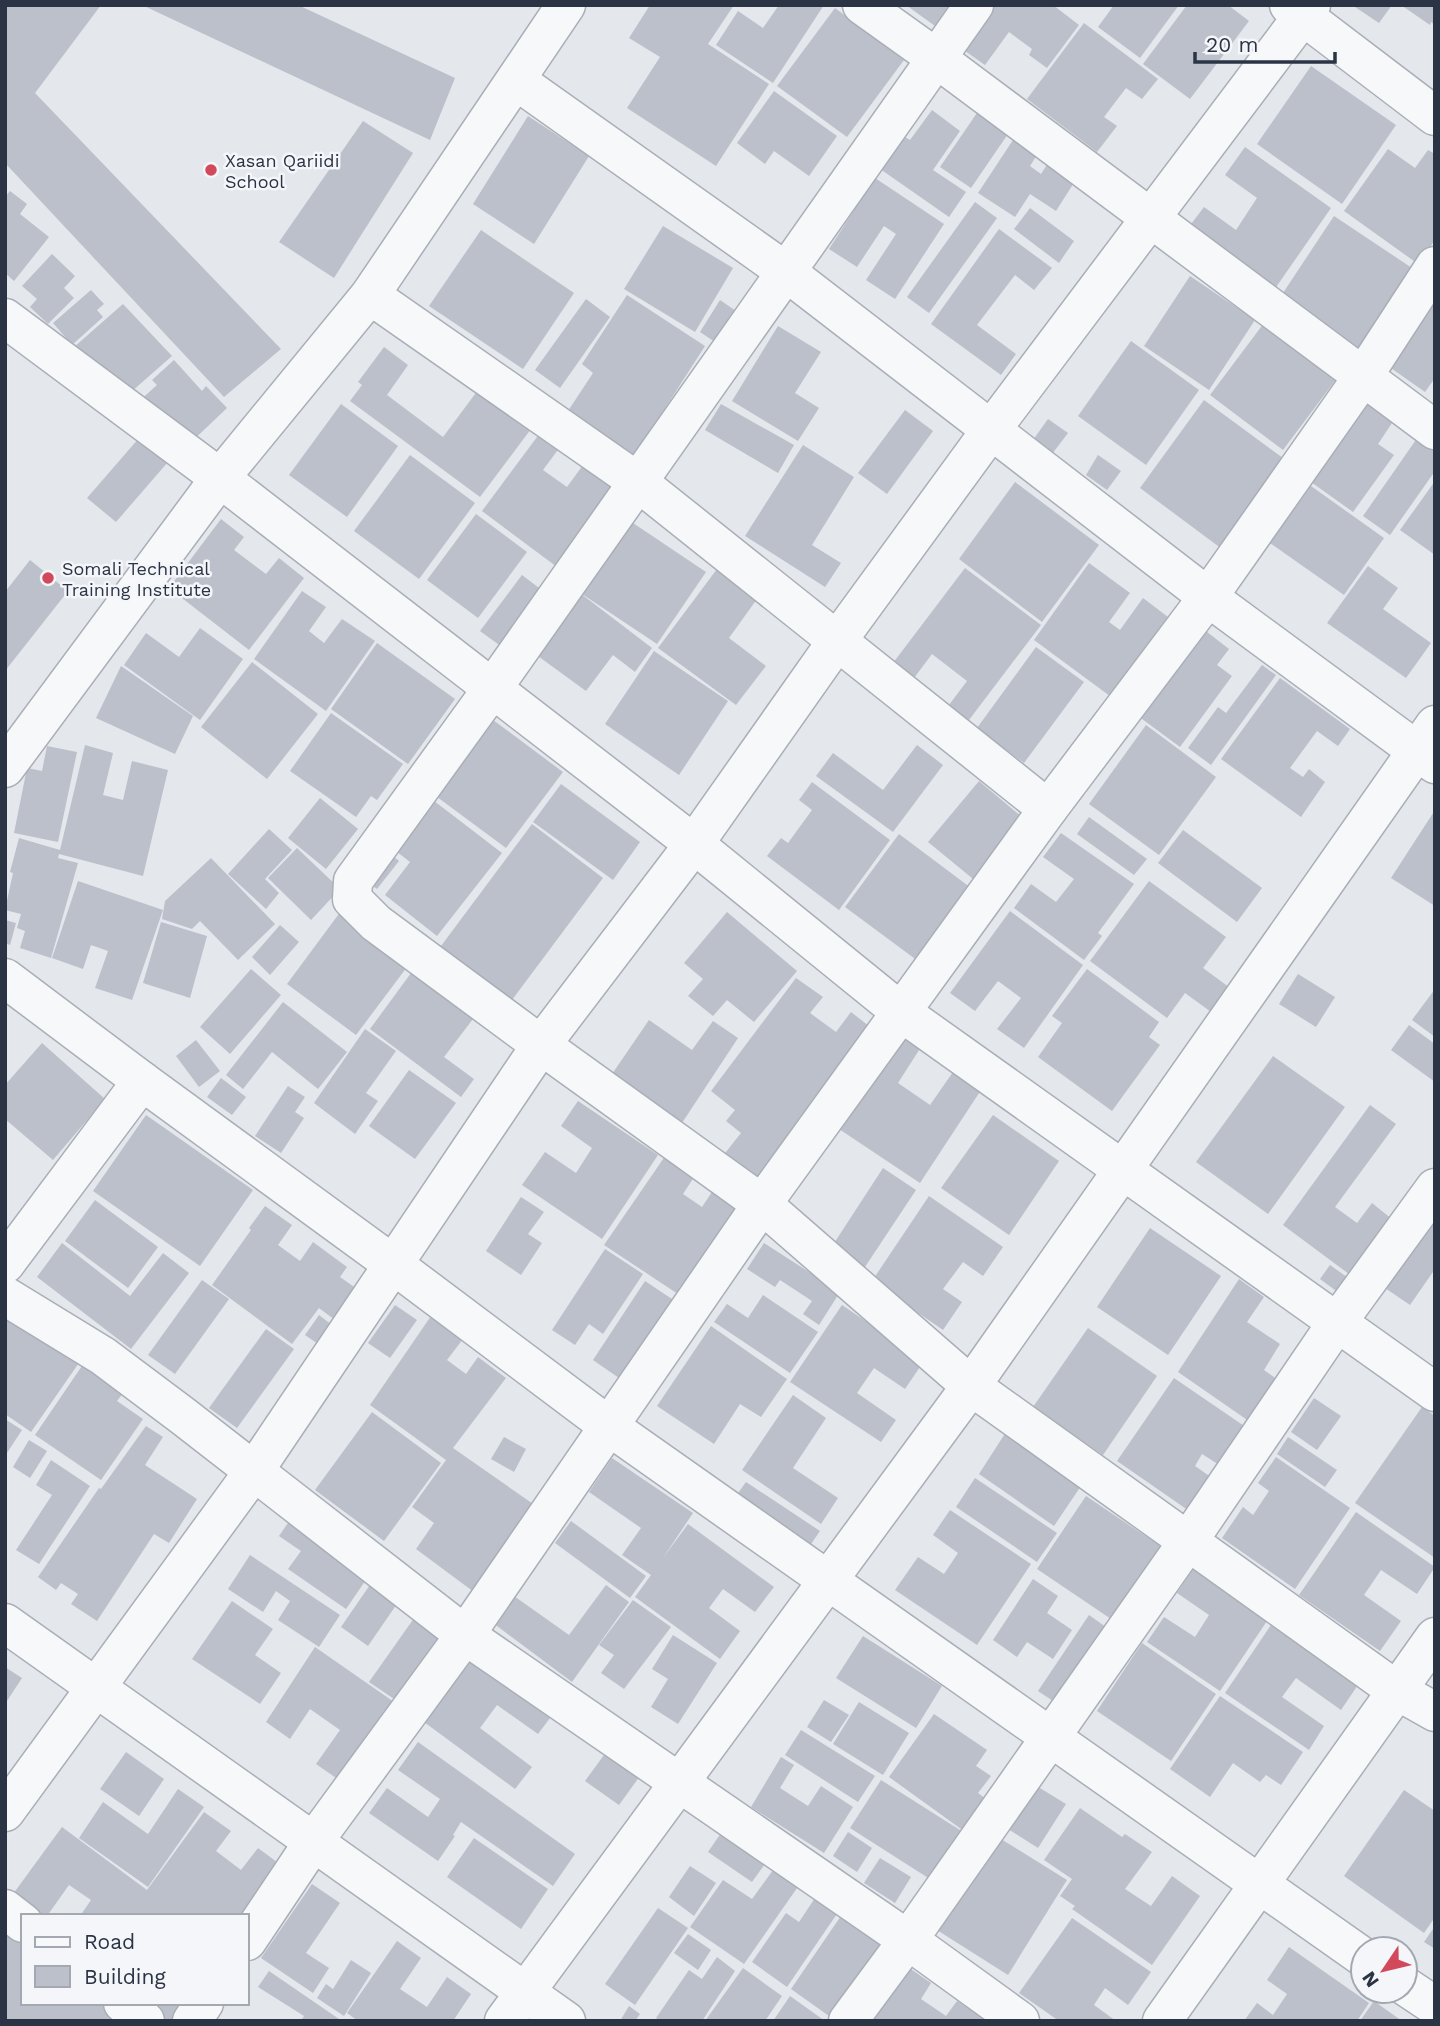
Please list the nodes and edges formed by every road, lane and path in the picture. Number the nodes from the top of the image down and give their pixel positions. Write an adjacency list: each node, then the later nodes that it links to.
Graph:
1 (566, 5): 6 (street)
2 (862, 5): 5 (street)
3 (974, 5): 5 (street)
4 (1301, 9): 7 (street); 8 (street)
5 (936, 58): 8 (street); 10 (street)
6 (517, 80): 10 (street); 11 (street)
7 (1435, 116)
8 (1151, 219): 13 (street); 14 (street)
9 (1435, 266): 13 (street)
10 (785, 271): 14 (street); 17 (street)
11 (370, 295): 16 (street); 17 (street)
12 (5, 318): 16 (street)
13 (1362, 378): 15 (street); 18 (street)
14 (991, 430): 18 (street); 19 (street)
15 (1435, 430)
16 (220, 478): 20 (street); 22 (street)
17 (638, 482): 19 (street); 20 (street)
18 (1208, 597): 21 (street); 23 (street)
19 (836, 641): 23 (street); 24 (street)
20 (492, 690): 24 (street); 27 (street)
21 (1429, 747): 29 (street)
22 (5, 768)
23 (1048, 809): 26 (street)
24 (694, 844): 26 (street); 27 (street)
25 (5, 978): 28 (street)
26 (901, 1012): 29 (street); 31 (street)
27 (541, 1045): 31 (street); 33 (street)
28 (142, 1081): 32 (street); 33 (street)
29 (1122, 1169): 35 (street); 36 (street)
30 (1435, 1188): 35 (street)
31 (762, 1204): 36 (street); 38 (street)
32 (5, 1264)
33 (394, 1265): 38 (street); 39 (street)
34 (5, 1296): 39 (street)
35 (1336, 1324): 37 (street); 40 (street)
36 (971, 1387): 40 (street); 41 (street)
37 (1435, 1392)
38 (610, 1427): 41 (street); 43 (street)
39 (254, 1471): 43 (street); 45 (street)
40 (1189, 1540): 46 (street); 48 (street)
41 (827, 1579): 48 (street); 49 (street)
42 (5, 1623): 45 (street)
43 (465, 1635): 49 (street); 51 (street)
44 (1435, 1637): 46 (street)
45 (97, 1688): 50 (street); 51 (street)
46 (1396, 1690): 47 (street); 52 (street)
47 (1435, 1712)
48 (1048, 1738): 52 (street); 56 (street)
49 (679, 1782): 56 (street); 61 (street)
50 (5, 1812)
51 (314, 1841): 55 (street); 61 (street)
52 (1258, 1885): 57 (street); 68 (street)
53 (5, 1909): 54 (street)
54 (21, 1921)
55 (248, 1940)
56 (908, 1940): 66 (street); 67 (street)
57 (1349, 1947)
58 (1419, 1995): 62 (street)
59 (125, 2005): 63 (street)
60 (203, 2005): 64 (street)
61 (515, 2006): 65 (street)
62 (1435, 2006)
63 (145, 2021)
64 (192, 2021)
65 (566, 2021)
66 (848, 2021)
67 (1020, 2021)
68 (1162, 2021)

